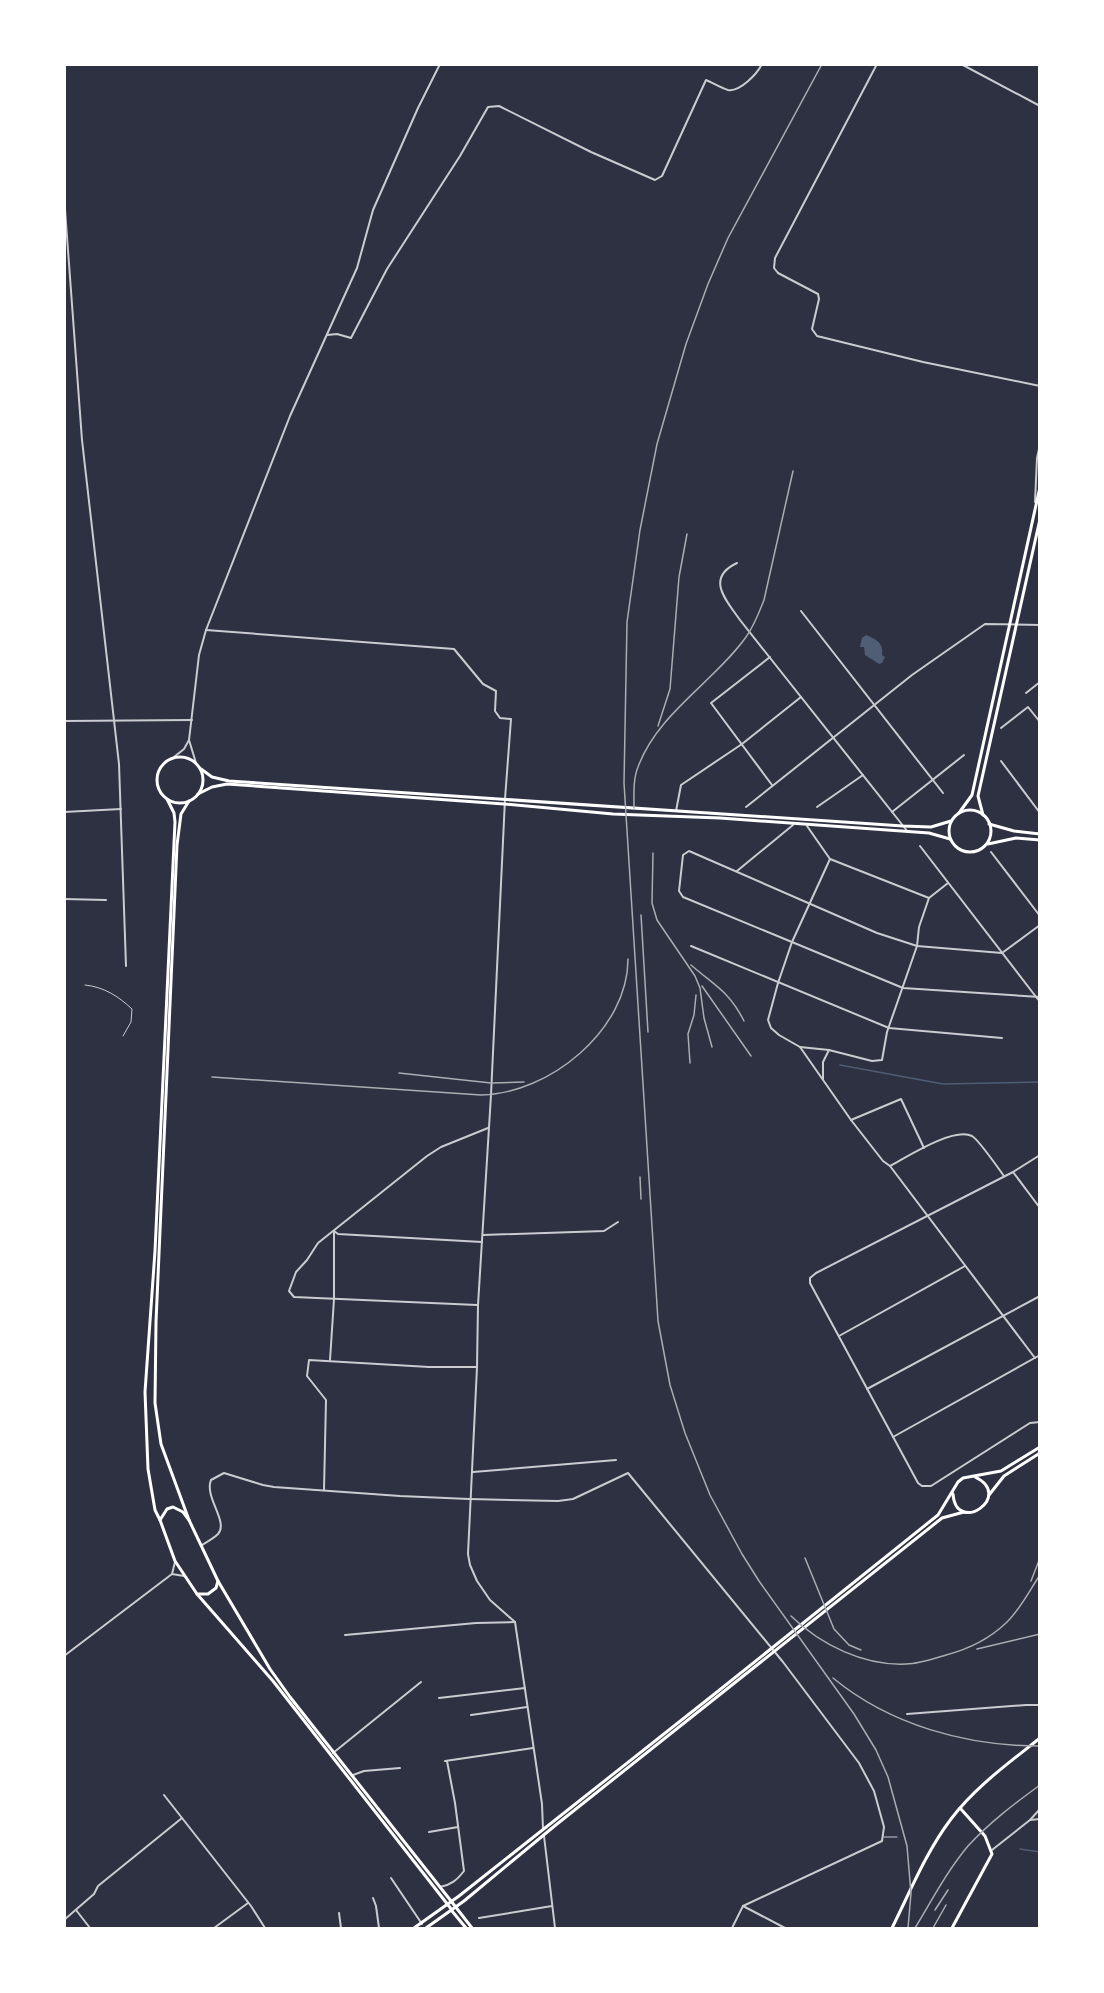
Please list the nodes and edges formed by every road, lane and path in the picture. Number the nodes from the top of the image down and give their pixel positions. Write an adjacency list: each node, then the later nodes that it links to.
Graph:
1 (440, 64): 7 (street)
2 (762, 64): 7 (street)
3 (876, 64): 8 (street)
4 (961, 64): 5 (street)
5 (1040, 106)
6 (64, 196): 24 (street)
7 (327, 336): 18 (street)
8 (1040, 386)
9 (1040, 445): 11 (street)
10 (1040, 487): 11 (main road)
11 (1035, 505): 15 (main road)
12 (1040, 519): 16 (main road)
13 (737, 563): 19 (street)
14 (801, 611): 23 (street)
15 (1009, 624): 16 (street); 23 (street); 51 (main road)
16 (1016, 624): 17 (street); 53 (main road)
17 (1040, 625)
18 (206, 630): 25 (street); 44 (street)
19 (770, 657): 22 (street); 31 (street)
20 (1040, 682): 21 (street)
21 (1026, 693)
22 (801, 697): 29 (street); 31 (street)
23 (875, 705): 29 (street); 38 (street)
24 (114, 720): 25 (street); 26 (street); 47 (street)
25 (192, 720): 30 (street)
26 (64, 722)
27 (1040, 722): 28 (street)
28 (1001, 728)
29 (833, 738): 37 (street); 39 (street)
30 (189, 740): 33 (street); 35 (street)
31 (742, 744): 39 (street); 48 (street)
32 (964, 755): 38 (street)
33 (174, 757): 35 (main road); 42 (main road)
34 (1001, 760): 52 (street)
35 (196, 763): 36 (main road)
36 (201, 769): 41 (main road); 44 (main road)
37 (863, 775): 46 (street); 49 (street)
38 (932, 780): 40 (street); 49 (street)
39 (773, 786): 45 (street)
40 (943, 793)
41 (198, 794): 43 (main road); 44 (main road)
42 (167, 799): 43 (main road); 128 (main road)
43 (189, 801): 129 (main road)
44 (504, 801): 48 (main road); 56 (main road); 93 (street)
45 (746, 807)
46 (817, 807)
47 (121, 809): 50 (street); 79 (street)
48 (676, 811): 58 (main road)
49 (892, 812): 58 (street)
50 (64, 813)
51 (958, 813): 53 (main road); 54 (main road)
52 (1040, 813)
53 (983, 815): 55 (main road)
54 (951, 821): 58 (main road); 61 (main road)
55 (989, 824): 60 (main road); 63 (main road)
56 (793, 825): 57 (main road); 67 (street)
57 (807, 826): 59 (main road); 66 (street)
58 (903, 826): 59 (street)
59 (908, 832): 61 (main road)
60 (1040, 834)
61 (950, 839): 63 (main road)
62 (1040, 840): 63 (main road)
63 (986, 844)
64 (920, 846): 68 (street)
65 (991, 852): 73 (street)
66 (830, 859): 69 (street); 72 (street)
67 (737, 871): 72 (street); 75 (street)
68 (948, 883): 69 (street); 78 (street)
69 (929, 898): 77 (street)
70 (64, 899): 71 (street)
71 (106, 900)
72 (809, 902): 75 (street); 77 (street)
73 (1040, 916)
74 (1040, 925): 78 (street)
75 (792, 942): 80 (street); 82 (street)
76 (691, 946): 80 (street)
77 (917, 946): 78 (street); 82 (street)
78 (1002, 953): 83 (street)
79 (126, 966)
80 (778, 983): 86 (street); 89 (street)
81 (85, 985): 87 (lane)
82 (903, 988): 83 (street); 86 (street)
83 (1035, 997): 84 (street); 85 (street)
84 (1040, 997)
85 (1040, 1002)
86 (889, 1028): 88 (street); 90 (street)
87 (123, 1036)
88 (1002, 1038)
89 (800, 1047): 90 (street); 91 (street)
90 (829, 1050): 91 (street)
91 (823, 1079): 92 (street)
92 (851, 1120): 94 (street); 96 (street)
93 (488, 1128): 102 (street); 103 (street)
94 (924, 1148): 96 (street); 98 (street)
95 (1040, 1155): 97 (street)
96 (890, 1166): 100 (street)
97 (1013, 1172): 98 (street); 99 (street)
98 (1004, 1176): 100 (street)
99 (1040, 1208)
100 (927, 1216): 105 (street); 110 (street)
101 (618, 1222): 103 (street)
102 (334, 1232): 104 (street); 107 (street); 107 (street)
103 (483, 1234): 104 (street)
104 (482, 1242): 108 (street)
105 (965, 1266): 109 (street); 110 (street)
106 (1040, 1296): 109 (street)
107 (334, 1299): 108 (street); 113 (street)
108 (478, 1305): 114 (street)
109 (1004, 1316): 112 (street); 115 (street)
110 (838, 1336): 115 (street)
111 (1040, 1355): 112 (street)
112 (1035, 1358): 117 (street)
113 (330, 1360): 114 (street); 123 (street)
114 (477, 1367): 121 (street)
115 (867, 1389): 117 (street)
116 (1040, 1422): 117 (street)
117 (893, 1437)
118 (1040, 1447): 122 (main road)
119 (1040, 1453): 125 (main road)
120 (616, 1460): 121 (street)
121 (471, 1472): 126 (street)
122 (975, 1478): 124 (main road); 125 (main road)
123 (324, 1491): 126 (street); 130 (street)
124 (953, 1492): 127 (main road); 135 (main road)
125 (989, 1495): 127 (main road)
126 (469, 1499): 137 (street); 163 (street)
127 (964, 1512): 135 (main road)
128 (160, 1520): 129 (main road); 131 (main road)
129 (189, 1520): 130 (main road)
130 (201, 1546): 134 (main road)
131 (175, 1561): 132 (street); 133 (main road)
132 (172, 1574): 133 (street); 139 (street)
133 (184, 1576): 136 (main road)
134 (218, 1581): 136 (main road); 150 (main road)
135 (846, 1591): 142 (main road)
136 (197, 1594): 150 (main road)
137 (515, 1622): 138 (street); 141 (street)
138 (345, 1635)
139 (64, 1656)
140 (421, 1682): 150 (street)
141 (525, 1688): 143 (street); 145 (street)
142 (718, 1693): 160 (main road); 162 (main road)
143 (439, 1698)
144 (1040, 1706): 146 (street)
145 (527, 1707): 147 (street); 149 (street)
146 (907, 1714)
147 (471, 1715)
148 (1040, 1738): 154 (main road)
149 (533, 1748): 159 (street); 160 (street)
150 (333, 1753): 152 (main road); 170 (main road)
151 (400, 1768): 152 (street)
152 (353, 1775): 167 (main road)
153 (164, 1794): 156 (street)
154 (960, 1808): 165 (main road); 191 (main road)
155 (1040, 1809): 158 (street)
156 (182, 1818): 169 (street); 174 (street)
157 (1040, 1819): 158 (street)
158 (1030, 1820): 165 (street)
159 (458, 1827): 161 (street); 167 (street)
160 (543, 1829): 162 (street); 170 (main road)
161 (429, 1832)
162 (544, 1835): 171 (street); 173 (main road)
163 (884, 1837): 164 (lane); 172 (street)
164 (897, 1837)
165 (992, 1850): 192 (main road)
166 (391, 1878): 178 (street)
167 (440, 1887): 170 (main road)
168 (373, 1898): 183 (street)
169 (248, 1902): 180 (street); 181 (street)
170 (449, 1903): 173 (main road); 178 (main road)
171 (552, 1906): 176 (street); 188 (street)
172 (743, 1906): 189 (street); 190 (street)
173 (454, 1909): 185 (main road); 186 (main road); 187 (main road)
174 (76, 1910): 177 (street); 179 (street)
175 (339, 1913): 182 (street)
176 (479, 1918)
177 (64, 1920)
178 (422, 1924): 184 (main road)
179 (90, 1929)
180 (214, 1929)
181 (265, 1929)
182 (341, 1929)
183 (379, 1929)
184 (414, 1929)
185 (426, 1929)
186 (466, 1929)
187 (472, 1929)
188 (555, 1929)
189 (732, 1929)
190 (785, 1929)
191 (892, 1929)
192 (952, 1929)

